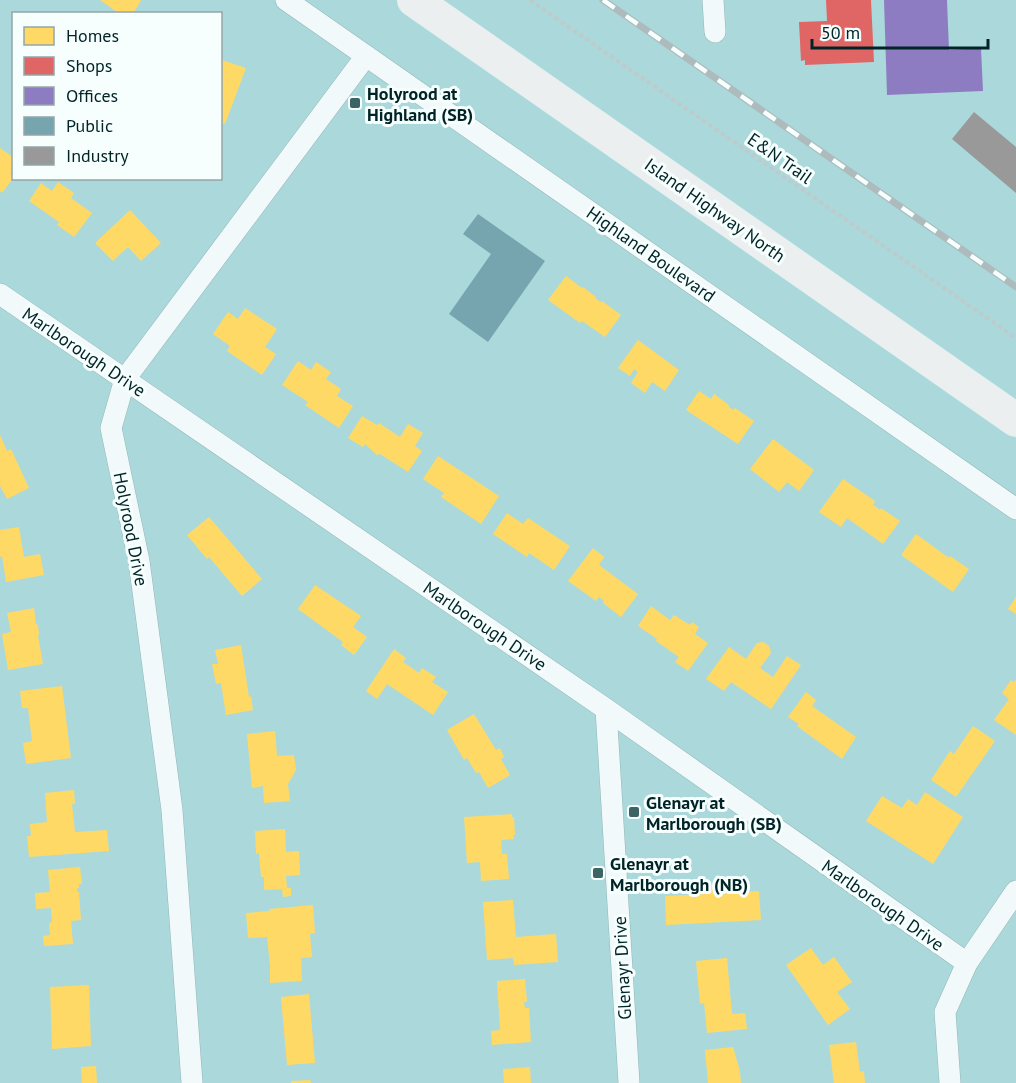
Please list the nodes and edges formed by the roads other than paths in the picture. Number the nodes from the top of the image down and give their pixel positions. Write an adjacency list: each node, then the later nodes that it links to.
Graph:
1 (286, 0): 5 (street, Highland Boulevard)
2 (414, 0): 8 (main road, Island Highway North)
3 (713, 0): 4 (street)
4 (715, 32)
5 (366, 56): 7 (street, Holyrood Drive); 9 (street, Highland Boulevard)
6 (0, 294): 7 (street, Marlborough Drive)
7 (125, 380): 10 (street, Marlborough Drive); 13 (street, Holyrood Drive)
8 (1016, 420)
9 (1016, 509)
10 (606, 709): 12 (street, Marlborough Drive); 14 (street, Glenayr Drive)
11 (1016, 891): 12 (street)
12 (967, 963): 15 (street)
13 (192, 1083)
14 (629, 1083)
15 (950, 1083)

